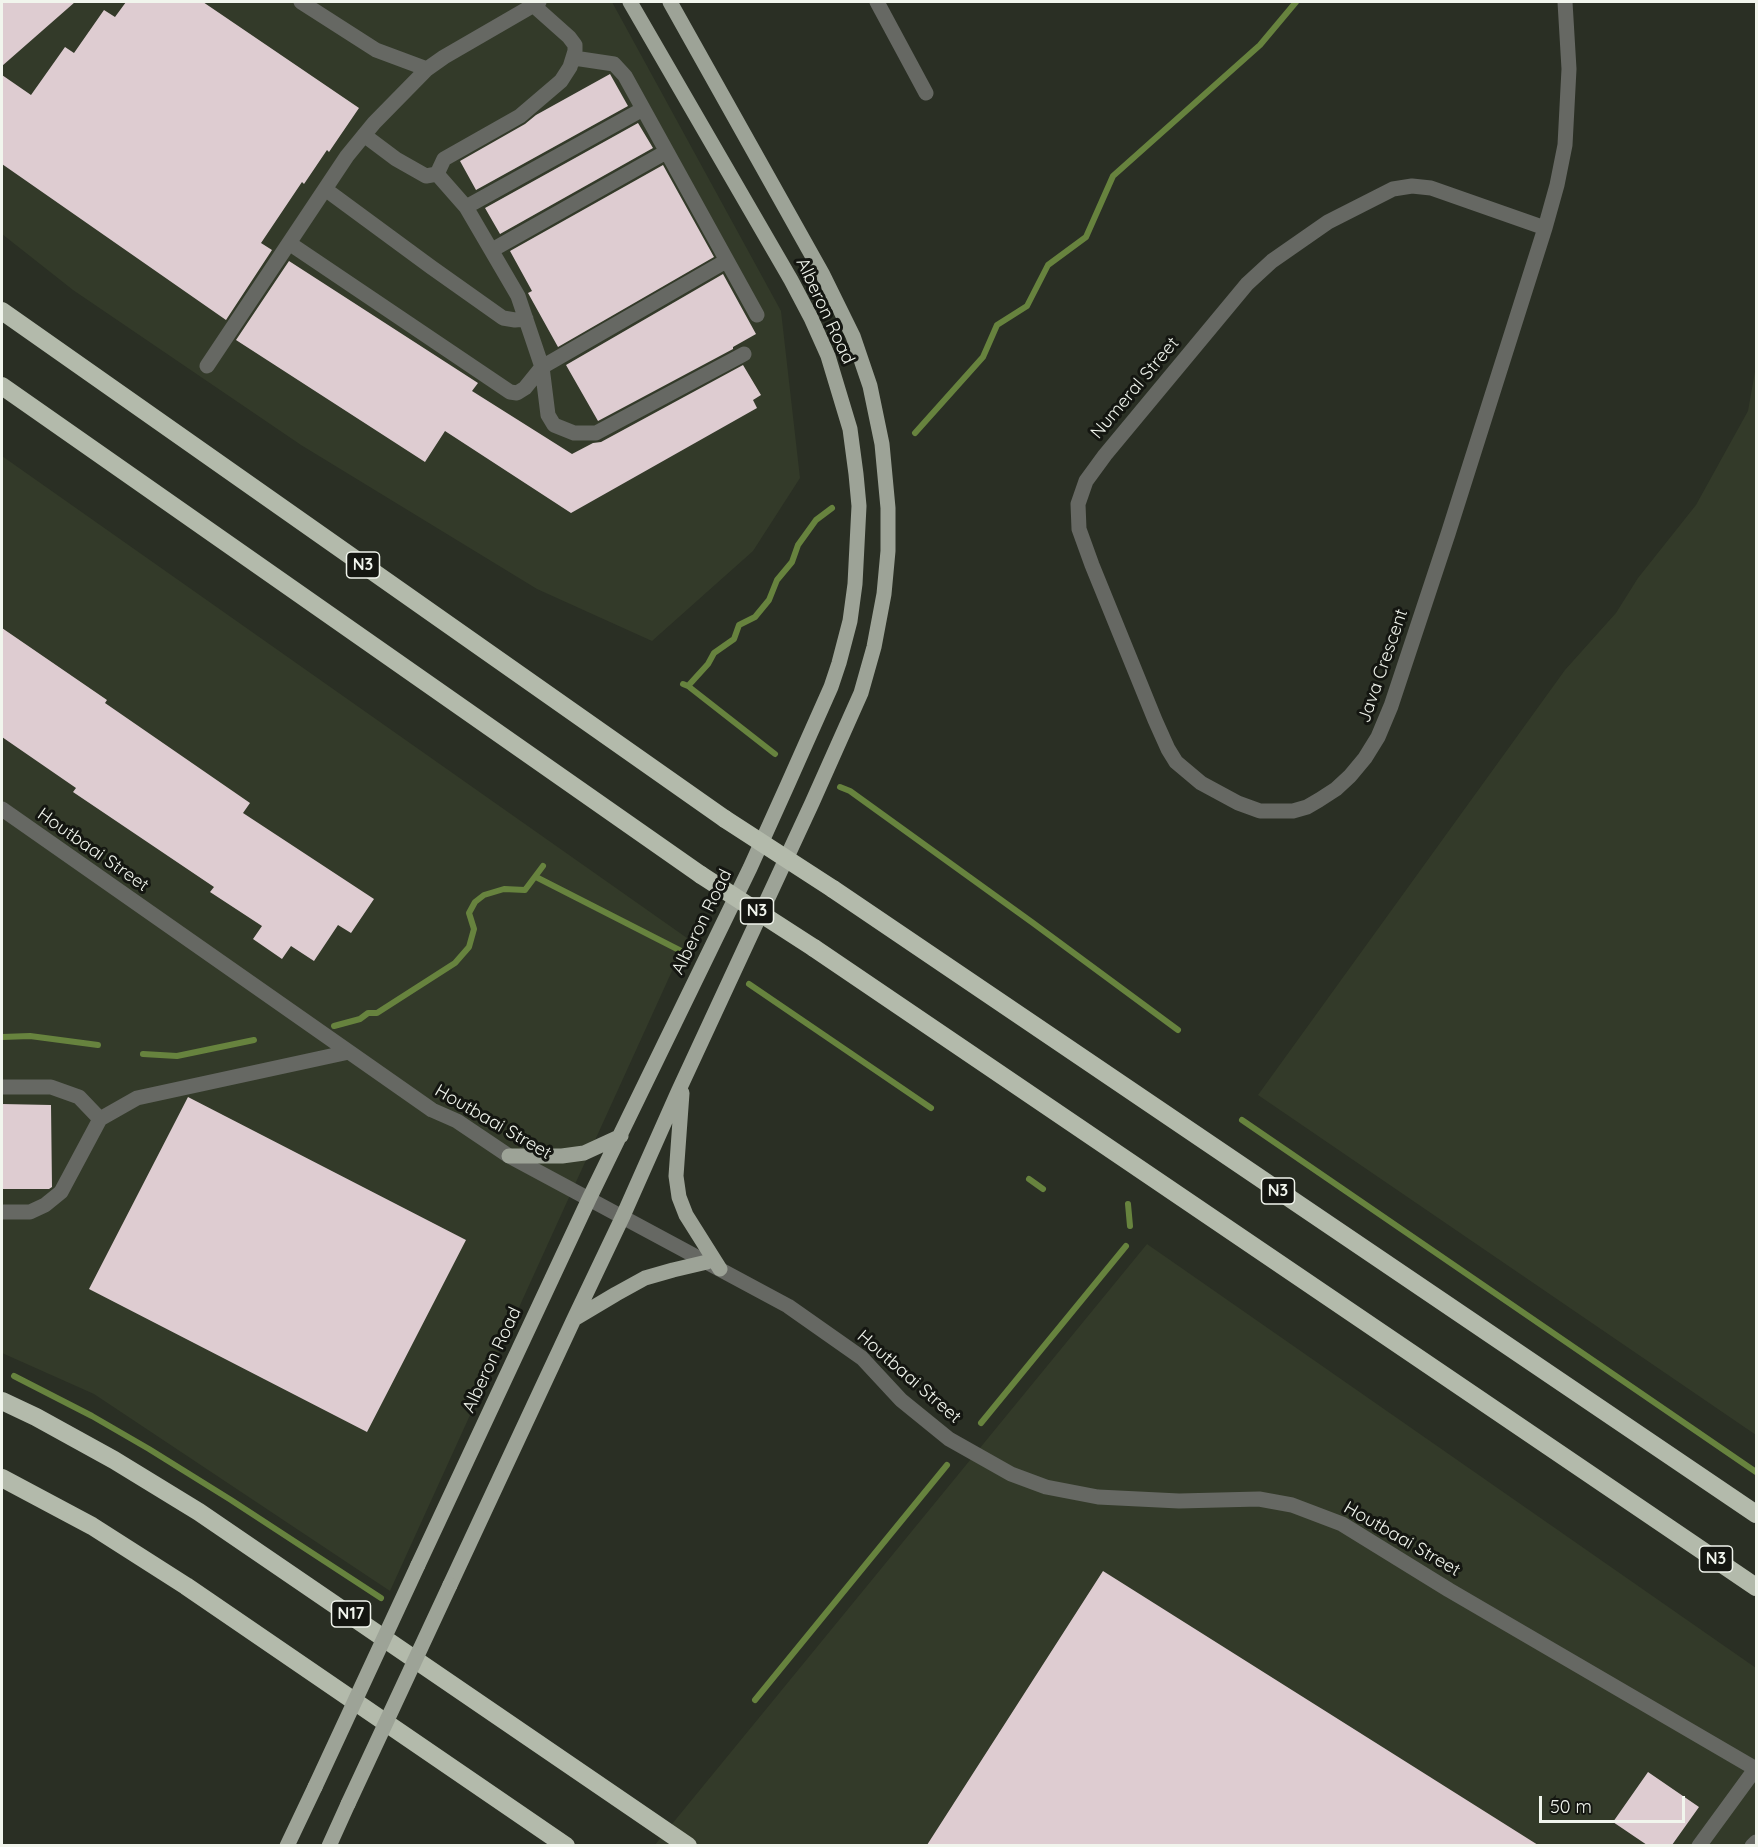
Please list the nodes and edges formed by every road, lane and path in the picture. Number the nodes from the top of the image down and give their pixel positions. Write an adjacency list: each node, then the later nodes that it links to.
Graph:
1 (301, 2): 8 (street)
2 (630, 2): 33 (main road, Alberon Road)
3 (670, 2): 30 (main road, Alberon Road)
4 (877, 2): 9 (street)
5 (1565, 2): 16 (street, Java Crescent)
6 (536, 3): 7 (street); 8 (street)
7 (574, 58): 10 (street); 13 (street)
8 (427, 69): 11 (street)
9 (926, 93)
10 (643, 109): 12 (street); 15 (street)
11 (364, 135): 13 (street); 14 (street)
12 (666, 152): 18 (street); 19 (street)
13 (437, 174): 15 (street)
14 (325, 189): 17 (street); 22 (street)
15 (466, 207): 18 (street)
16 (1545, 228): 27 (street, Numeral Street); 27 (street, Java Crescent)
17 (289, 243): 24 (street); 25 (street)
18 (492, 250): 22 (street)
19 (726, 261): 21 (street); 25 (street)
20 (2, 311): 42 (highway, N3, bridge)
21 (757, 315)
22 (526, 319): 25 (street)
23 (744, 354): 25 (street)
24 (207, 366)
25 (542, 368)
26 (2, 387): 43 (highway, N3, bridge)
27 (1116, 623)
28 (2, 809): 29 (street, Houtbaai Street)
29 (349, 1052): 32 (street); 34 (street, Houtbaai Street)
30 (683, 1082): 37 (main road, Alberon Road); 38 (main road)
31 (2, 1087): 32 (street)
32 (100, 1119): 36 (street)
33 (621, 1136): 34 (main road); 35 (main road, Alberon Road)
34 (509, 1156): 35 (street, Houtbaai Street)
35 (590, 1199): 37 (street, Houtbaai Street); 46 (main road, Alberon Road, bridge)
36 (2, 1212)
37 (623, 1216): 38 (street, Houtbaai Street); 39 (main road, Alberon Road)
38 (714, 1265): 39 (main road); 44 (street, Houtbaai Street)
39 (574, 1319): 47 (main road, Alberon Road, bridge)
40 (2, 1401): 49 (highway, N17)
41 (2, 1478): 48 (highway)
42 (1756, 1513)
43 (1756, 1587)
44 (1756, 1769): 50 (street)
45 (1756, 1842): 51 (street)
46 (287, 1845)
47 (328, 1845)
48 (567, 1845)
49 (688, 1845)
50 (1699, 1845)
51 (1752, 1845)

